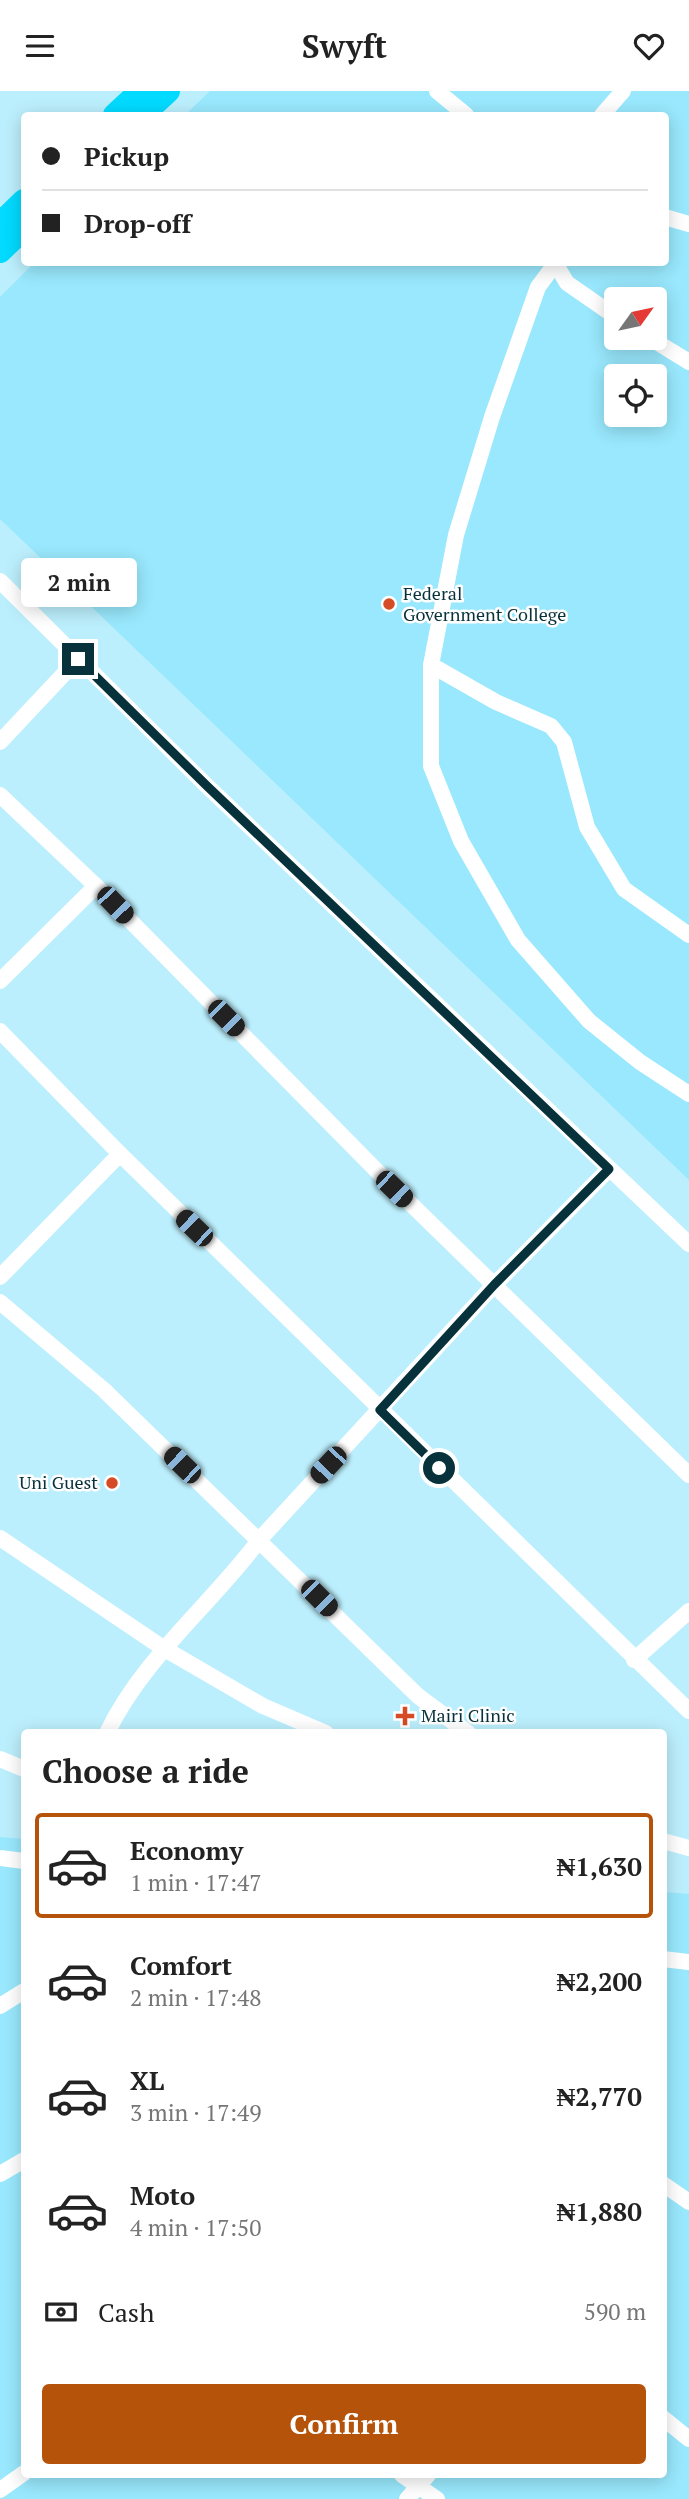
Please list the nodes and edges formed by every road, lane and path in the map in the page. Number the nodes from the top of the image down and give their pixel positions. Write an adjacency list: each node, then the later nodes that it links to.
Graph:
1 (141, 91): 5 (highway)
2 (168, 91): 6 (highway)
3 (437, 91): 7 (street)
4 (622, 91): 8 (street)
5 (118, 112)
6 (145, 112)
7 (462, 112)
8 (604, 112)
9 (21, 204): 11 (highway)
10 (669, 217): 12 (street)
11 (0, 224)
12 (689, 224)
13 (21, 232): 14 (highway)
14 (0, 251)
15 (553, 266): 22 (street)
16 (557, 266): 17 (street)
17 (604, 309)
18 (667, 348): 19 (street)
19 (689, 362)
20 (0, 581): 21 (street)
21 (78, 659): 23 (street); 31 (street)
22 (431, 665): 26 (street); 29 (street)
23 (0, 742)
24 (0, 795): 25 (street)
25 (96, 886): 27 (street); 34 (street)
26 (689, 935)
27 (0, 981)
28 (0, 1031): 30 (street)
29 (689, 1094)
30 (120, 1154): 33 (street); 36 (street)
31 (609, 1169): 32 (street); 34 (street)
32 (689, 1244)
33 (0, 1277)
34 (494, 1285): 36 (street); 37 (street)
35 (0, 1303): 39 (street)
36 (380, 1410): 39 (street); 42 (street)
37 (689, 1475)
38 (0, 1538): 41 (street)
39 (260, 1539): 41 (street); 46 (street)
40 (689, 1611): 42 (street)
41 (163, 1649): 44 (street); 45 (street)
42 (634, 1660): 43 (street)
43 (689, 1711)
44 (110, 1729)
45 (317, 1729)
46 (463, 1729)
47 (0, 1759): 48 (street)
48 (21, 1768)
49 (667, 1842): 50 (street)
50 (689, 1848)
51 (0, 1858): 52 (street)
52 (21, 1861)
53 (667, 1959): 54 (street)
54 (689, 1962)
55 (21, 1993): 56 (street)
56 (0, 2005)
57 (21, 2162): 58 (street)
58 (0, 2174)
59 (667, 2187): 60 (street)
60 (689, 2202)
61 (667, 2421): 62 (street)
62 (689, 2439)
63 (21, 2475): 65 (street)
64 (424, 2480): 66 (street); 67 (street)
65 (0, 2490)
66 (407, 2499)
67 (437, 2499)

